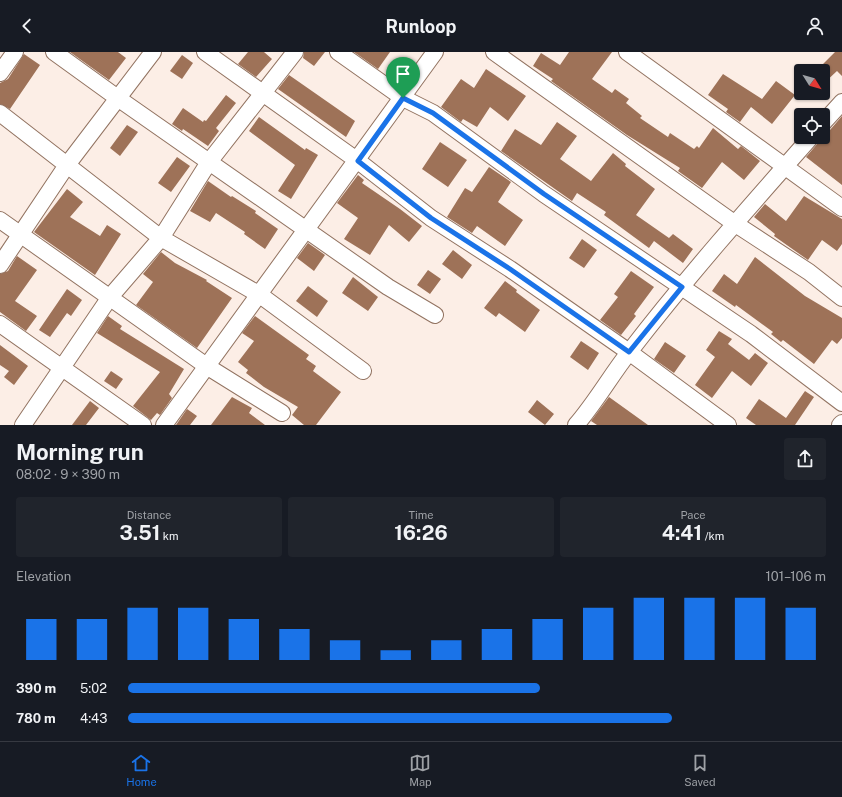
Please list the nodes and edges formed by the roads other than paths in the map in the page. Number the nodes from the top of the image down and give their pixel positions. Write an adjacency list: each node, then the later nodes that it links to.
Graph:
1 (14, 52): 10 (street)
2 (54, 52): 13 (street)
3 (153, 52): 13 (street)
4 (205, 52): 11 (street)
5 (295, 52): 11 (street)
6 (338, 52): 12 (street)
7 (435, 52): 12 (street)
8 (494, 52): 24 (street)
9 (627, 52): 21 (street)
10 (0, 73)
11 (265, 93): 18 (street); 19 (street)
12 (403, 98): 18 (street); 29 (street)
13 (119, 99): 19 (street); 20 (street)
14 (842, 102): 16 (street)
15 (0, 113): 20 (street)
16 (830, 115)
17 (805, 144): 21 (street)
18 (358, 161): 25 (street); 35 (street)
19 (209, 162): 25 (street); 27 (street)
20 (67, 165): 26 (street); 27 (street)
21 (784, 167): 22 (street); 24 (street)
22 (842, 208)
23 (0, 220): 26 (street)
24 (734, 222): 29 (street); 32 (street)
25 (307, 230): 30 (street); 33 (street)
26 (20, 236): 28 (street); 31 (street)
27 (161, 238): 30 (street); 31 (street)
28 (0, 265)
29 (682, 287): 35 (street); 39 (street)
30 (260, 295): 36 (street); 38 (street)
31 (110, 297): 36 (street); 37 (street)
32 (842, 298)
33 (435, 315)
34 (0, 324): 37 (street)
35 (629, 352): 42 (street); 46 (street)
36 (208, 366): 40 (street); 45 (street)
37 (62, 368): 43 (street); 44 (street)
38 (363, 371)
39 (842, 403)
40 (282, 413)
41 (842, 423): 47 (street)
42 (578, 424)
43 (23, 425)
44 (143, 425)
45 (164, 425)
46 (728, 425)
47 (840, 425)

